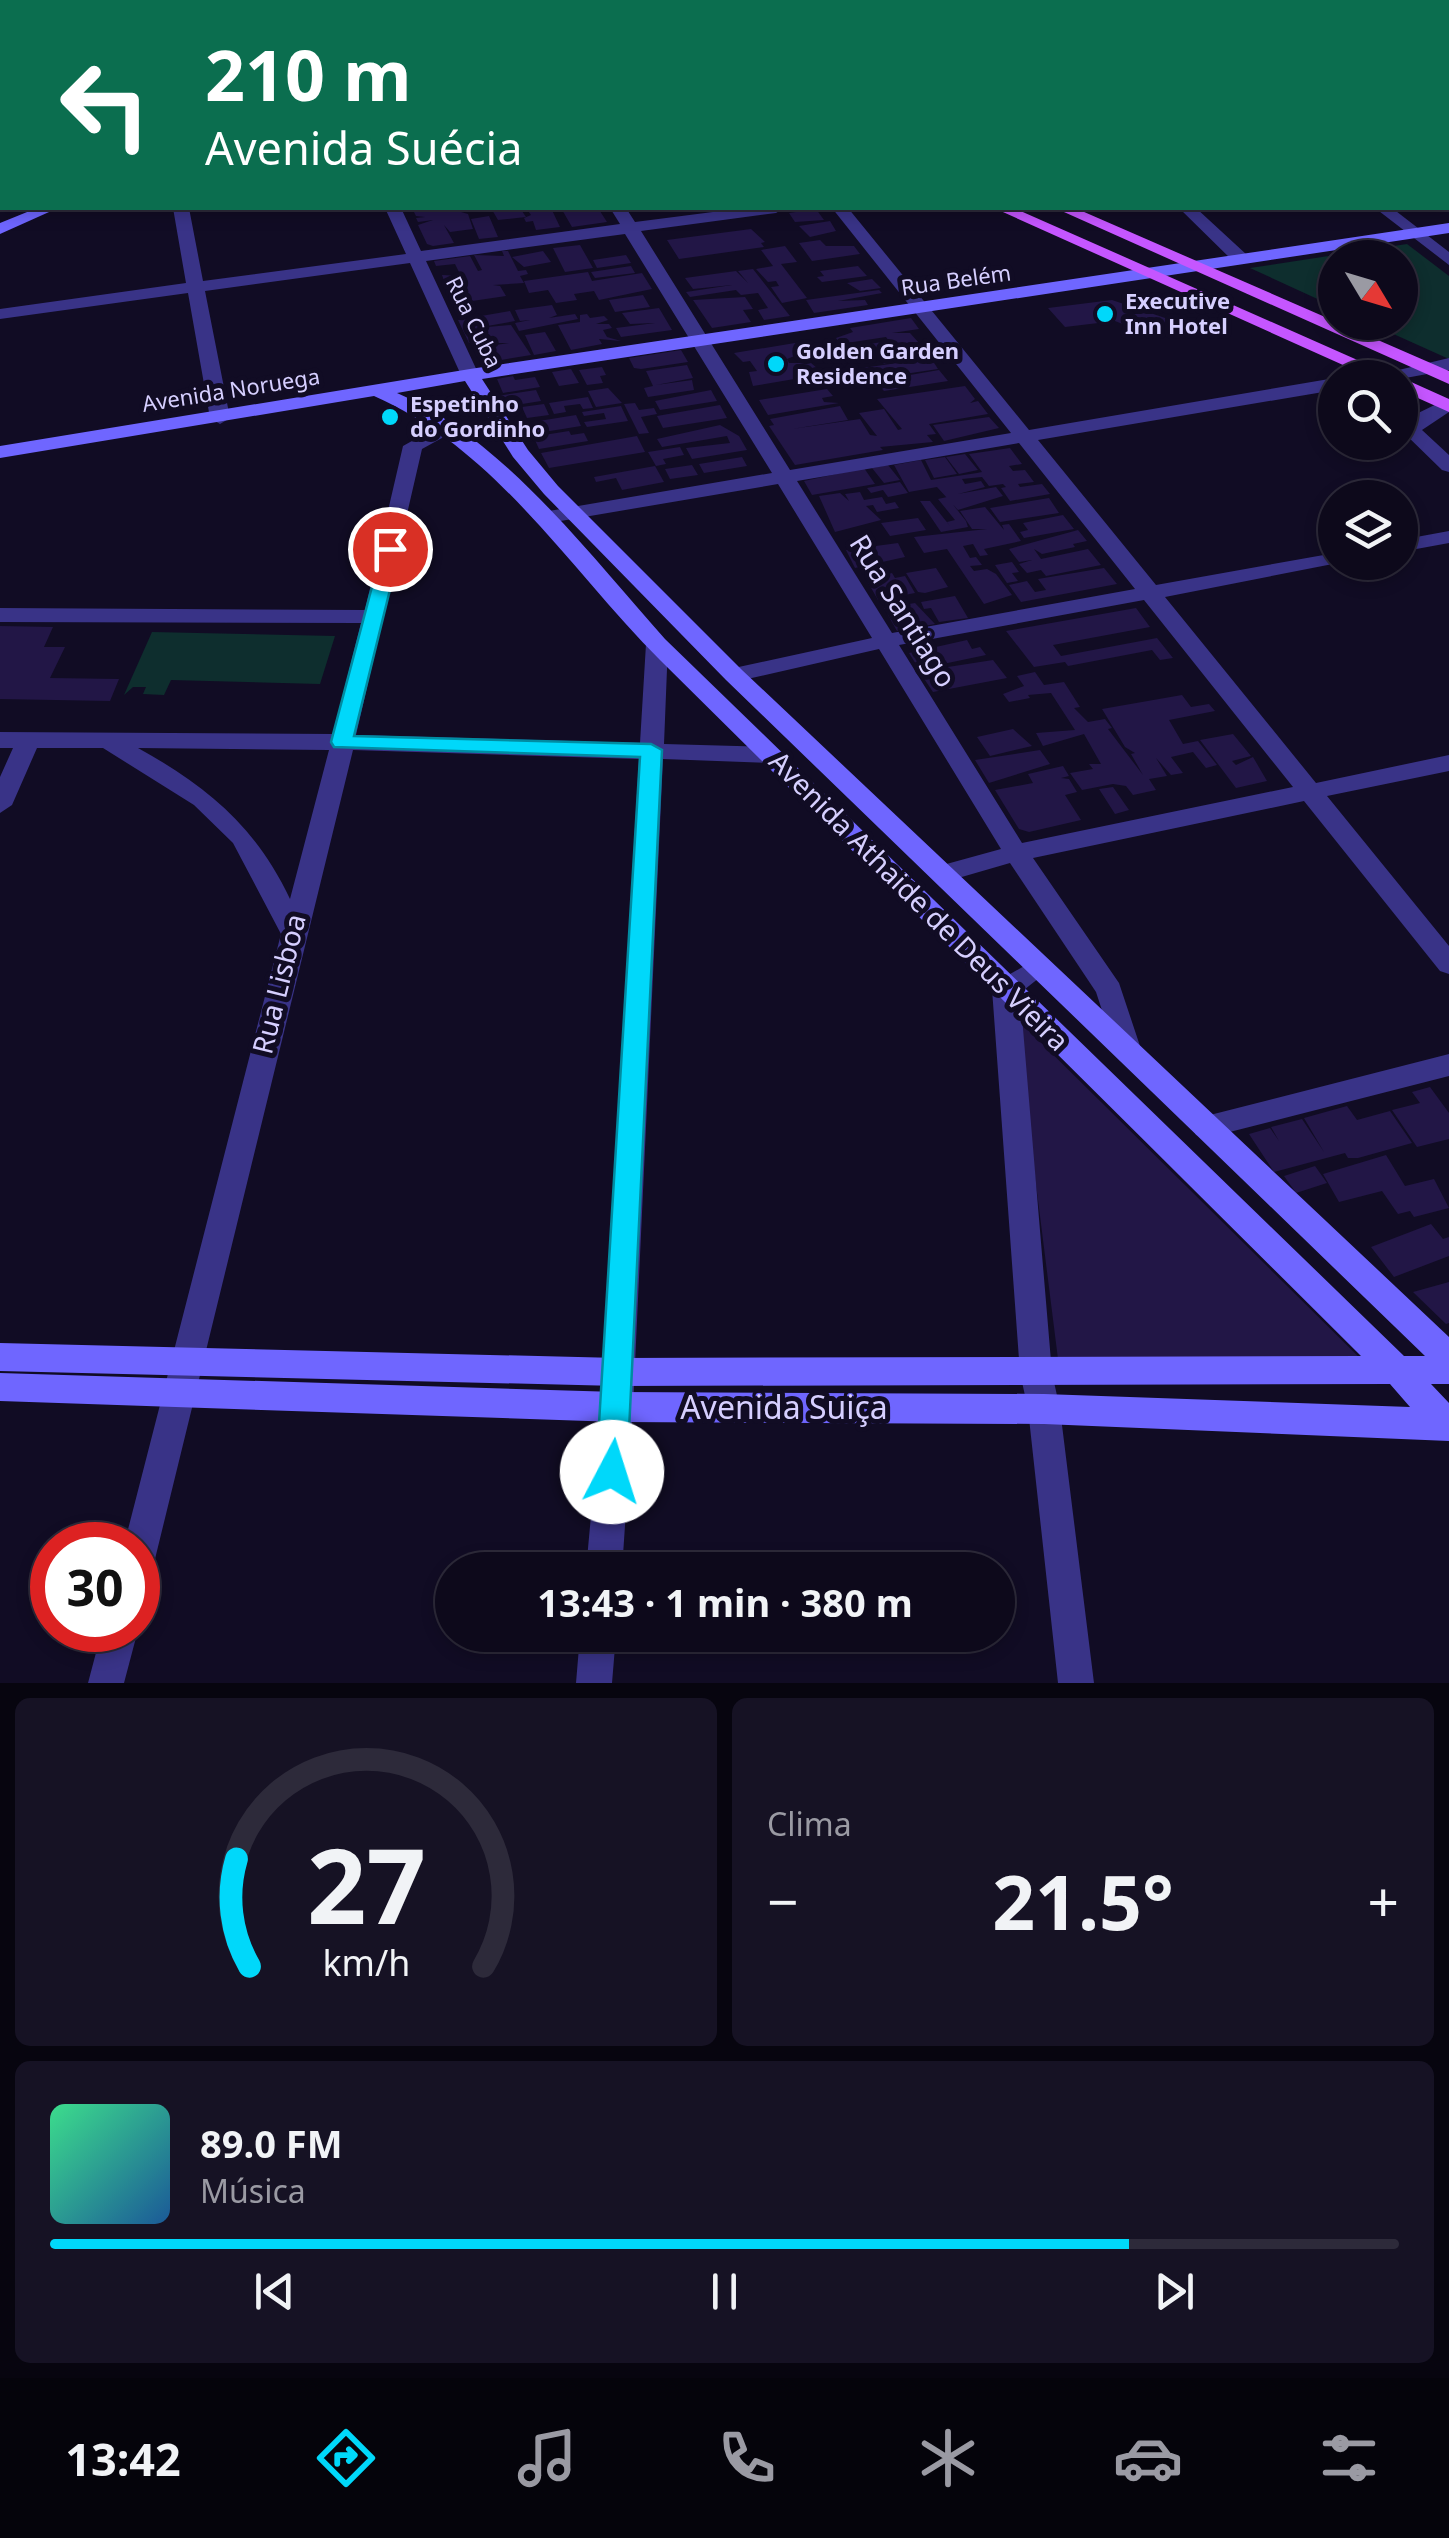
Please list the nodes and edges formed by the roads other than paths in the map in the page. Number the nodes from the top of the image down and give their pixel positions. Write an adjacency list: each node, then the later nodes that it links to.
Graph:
1 (45, 210): 13 (street)
2 (180, 210): 20 (street)
3 (393, 210): 15 (street, Rua Cuba)
4 (619, 210): 11 (street, Rua Santiago)
5 (761, 210): 11 (street)
6 (842, 210): 21 (street)
7 (1006, 210): 19 (main road)
8 (1068, 210): 18 (main road)
9 (1189, 210): 16 (street)
10 (1386, 210): 14 (street)
11 (630, 228): 15 (street); 23 (street, Rua Santiago)
12 (1449, 228): 14 (street, Rua Belém)
13 (0, 229)
14 (1415, 233): 16 (street, Rua Belém); 17 (street)
15 (414, 256): 20 (street); 28 (street, Rua Cuba)
16 (1241, 259): 18 (street, Rua Belém)
17 (1449, 260)
18 (1194, 266): 19 (street, Rua Belém); 26 (main road)
19 (1148, 273): 21 (street, Rua Belém); 24 (main road)
20 (194, 288): 22 (street); 35 (street)
21 (917, 308): 23 (street, Rua Belém); 37 (street)
22 (0, 314)
23 (699, 341): 28 (street, Rua Belém); 41 (street, Rua Santiago)
24 (1346, 360)
25 (1449, 364): 26 (street)
26 (1426, 367): 27 (street); 29 (main road)
27 (1418, 369)
28 (470, 376): 30 (street, Avenida Noruega); 39 (street, Rua Cuba)
29 (1449, 378)
30 (432, 383): 32 (street, Avenida Noruega); 36 (street)
31 (1318, 387): 37 (street)
32 (380, 392): 35 (street, Avenida Noruega); 36 (street, Avenida Athaide de Deus Vieira)
33 (1418, 392): 34 (main road)
34 (1448, 405): 40 (street)
35 (220, 418): 38 (street, Avenida Noruega)
36 (435, 420): 43 (street, Avenida Athaide de Deus Vieira); 49 (street, Rua Lisboa)
37 (1023, 435): 41 (street); 47 (street)
38 (0, 452)
39 (520, 454): 42 (street, Avenida Athaide de Deus Vieira)
40 (1449, 466)
41 (784, 476): 42 (street); 50 (street, Rua Santiago)
42 (574, 512): 43 (street); 52 (street, Avenida Athaide de Deus Vieira)
43 (544, 518): 51 (street, Avenida Athaide de Deus Vieira)
44 (1449, 537): 45 (street)
45 (1418, 543)
46 (1318, 562): 47 (street)
47 (1148, 594): 50 (street); 60 (street)
48 (0, 616): 49 (street)
49 (374, 617): 56 (street, Rua Lisboa)
50 (888, 641): 52 (street); 62 (street, Rua Santiago)
51 (657, 644): 57 (street); 58 (street, Avenida Athaide de Deus Vieira)
52 (734, 675): 63 (street, Avenida Athaide de Deus Vieira)
53 (0, 740): 54 (street)
54 (28, 741): 55 (street); 61 (street)
55 (109, 742): 56 (street); 64 (street)
56 (342, 742): 57 (street); 64 (street, Rua Lisboa)
57 (651, 750): 58 (street); 74 (street)
58 (773, 755): 67 (street, Avenida Athaide de Deus Vieira)
59 (1449, 762): 60 (street)
60 (1310, 793): 62 (street); 65 (street)
61 (0, 805)
62 (1016, 853): 63 (street); 68 (street, Rua Santiago)
63 (941, 874): 66 (street, Avenida Athaide de Deus Vieira)
64 (292, 930): 77 (street, Rua Lisboa)
65 (1449, 964)
66 (1040, 967): 67 (street); 68 (street, Avenida Athaide de Deus Vieira)
67 (1006, 990): 75 (street); 76 (street, Avenida Athaide de Deus Vieira)
68 (1126, 1049): 70 (street, Avenida Athaide de Deus Vieira)
69 (1449, 1064): 70 (street)
70 (1206, 1127): 72 (street, Avenida Athaide de Deus Vieira)
71 (0, 1357): 77 (street, Avenida Suiça)
72 (1449, 1358)
73 (1449, 1370): 76 (street, Avenida Suiça)
74 (618, 1372): 75 (street, Avenida Suiça); 77 (street, Avenida Suiça); 79 (street)
75 (1036, 1372): 76 (street, Avenida Suiça); 80 (street)
76 (1400, 1372): 81 (street, Avenida Athaide de Deus Vieira)
77 (182, 1376): 78 (street, Avenida Suiça); 79 (street, Avenida Suiça); 82 (street, Rua Lisboa)
78 (0, 1387)
79 (617, 1407): 80 (street, Avenida Suiça); 83 (street)
80 (1044, 1409): 81 (street, Avenida Suiça); 88 (street)
81 (1448, 1424)
82 (147, 1522)
83 (605, 1552)
84 (114, 1652): 86 (street)
85 (597, 1652): 87 (street)
86 (106, 1683)
87 (594, 1683)
88 (1076, 1683)

